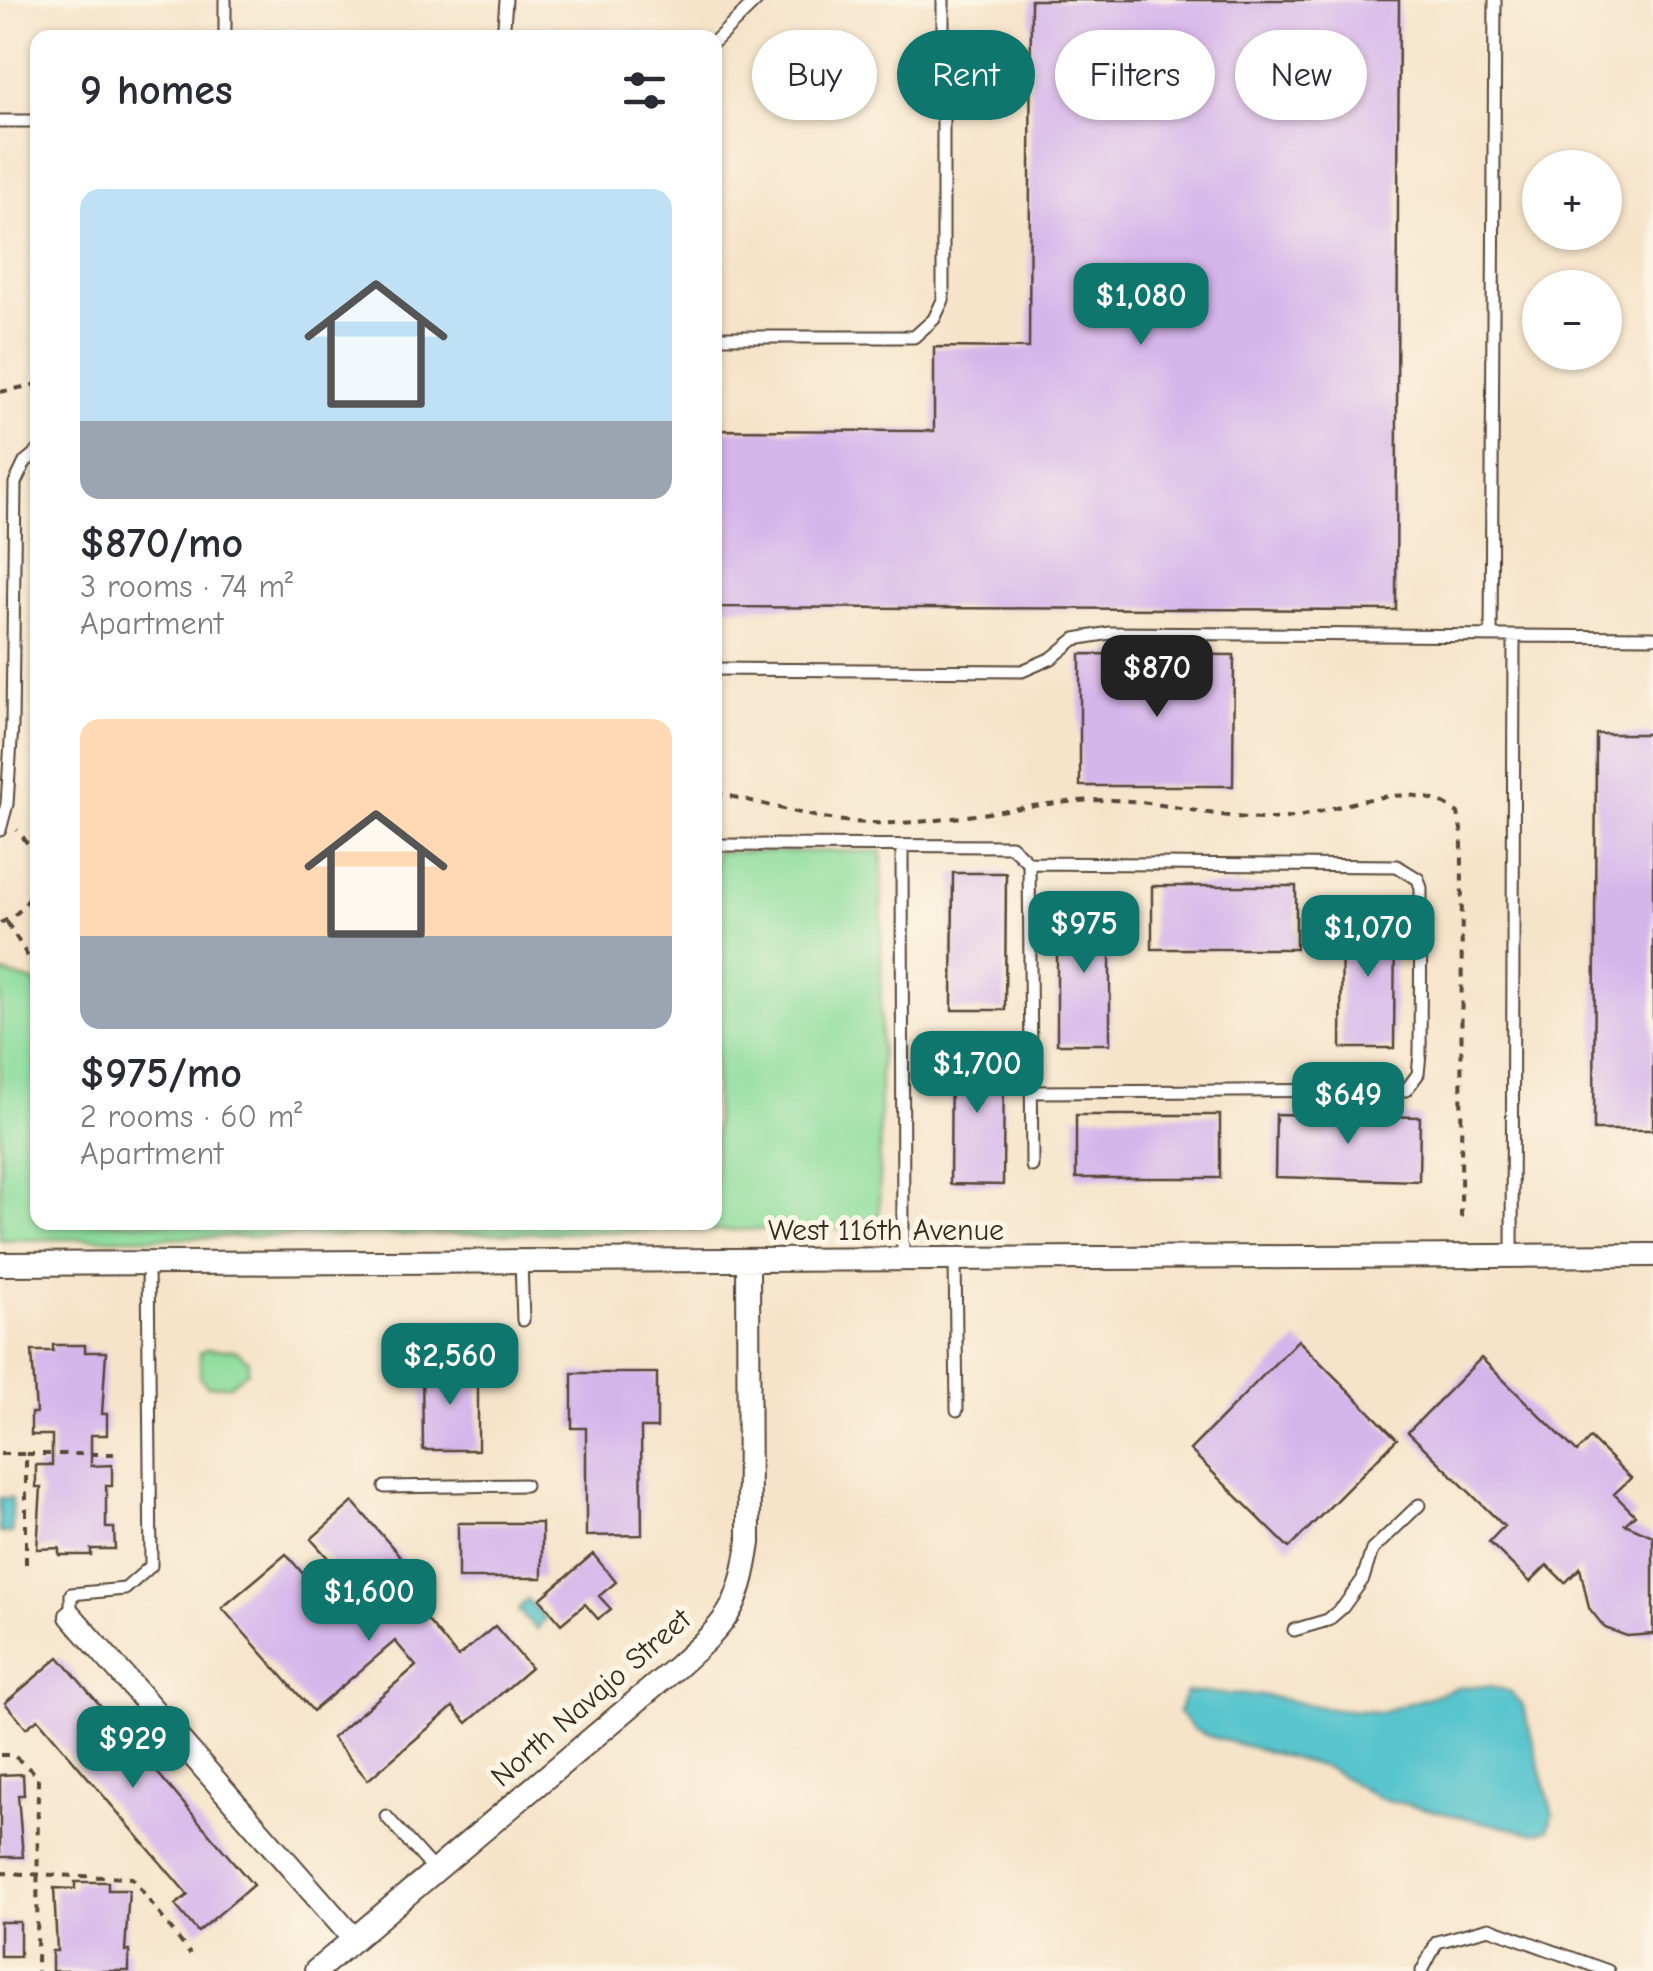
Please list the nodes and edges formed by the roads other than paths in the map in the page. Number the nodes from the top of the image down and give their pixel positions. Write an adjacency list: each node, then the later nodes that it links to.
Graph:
1 (226, 0): 6 (lane)
2 (506, 0): 7 (lane)
3 (758, 0): 8 (lane)
4 (944, 0): 11 (lane)
5 (1495, 0): 13 (lane)
6 (226, 30)
7 (504, 30)
8 (722, 34)
9 (0, 120): 10 (lane)
10 (30, 120)
11 (722, 337)
12 (30, 458): 17 (lane)
13 (1491, 636): 14 (lane); 16 (lane)
14 (1514, 637): 15 (lane); 24 (lane)
15 (1653, 637)
16 (722, 669)
17 (2, 826)
18 (722, 844): 19 (lane)
19 (902, 846): 20 (lane); 25 (lane)
20 (1029, 863): 21 (lane); 21 (lane)
21 (1031, 1092): 22 (lane)
22 (1032, 1166)
23 (1653, 1255): 24 (street, West 116th Avenue)
24 (1512, 1256): 26 (street, West 116th Avenue)
25 (903, 1260): 26 (street, West 116th Avenue); 28 (street, West 116th Avenue)
26 (955, 1260): 32 (lane)
27 (521, 1261): 28 (street, West 116th Avenue); 30 (street, West 116th Avenue); 31 (lane)
28 (748, 1261): 39 (street, North Navajo Street)
29 (0, 1264): 30 (street, West 116th Avenue)
30 (148, 1264): 36 (lane)
31 (523, 1320)
32 (956, 1410)
33 (525, 1485): 34 (lane)
34 (386, 1487)
35 (1419, 1504): 37 (lane)
36 (71, 1616): 40 (street)
37 (1294, 1630)
38 (386, 1816): 39 (lane)
39 (434, 1870): 40 (street, North Navajo Street)
40 (353, 1938): 41 (street, North Navajo Street)
41 (316, 1971)
42 (1422, 1971): 43 (lane)
43 (1608, 1971)

